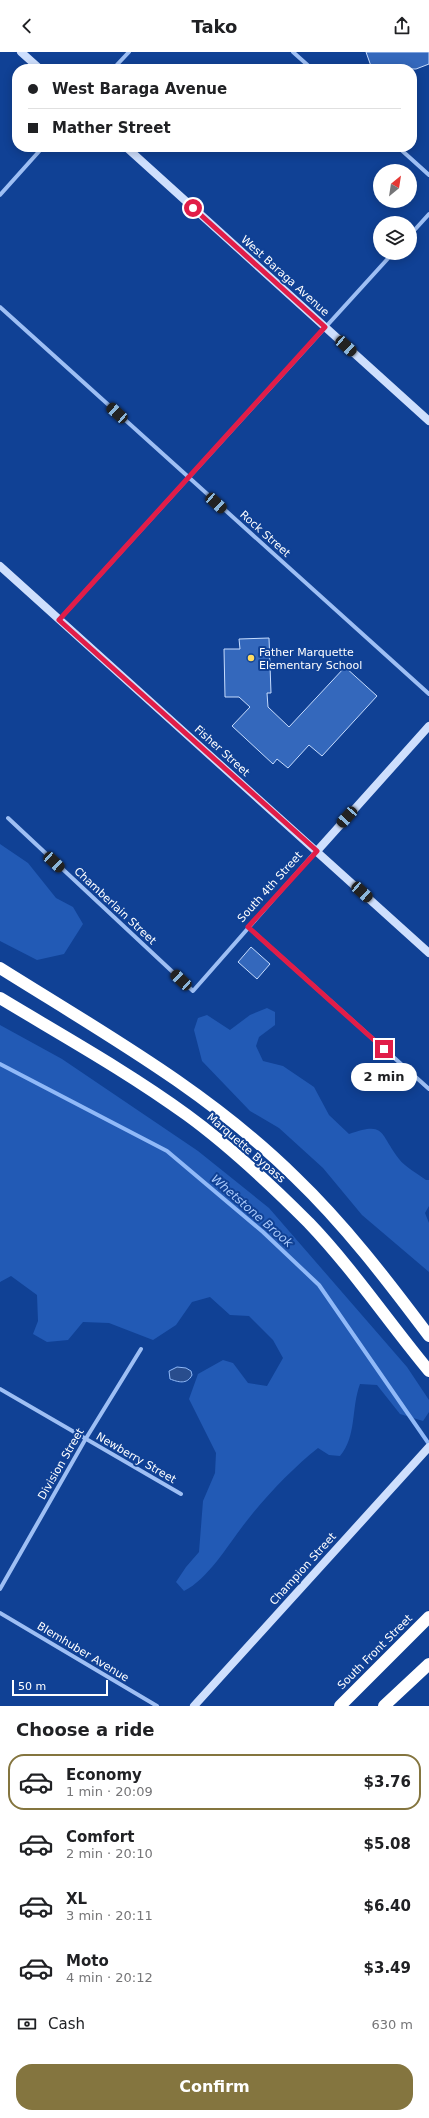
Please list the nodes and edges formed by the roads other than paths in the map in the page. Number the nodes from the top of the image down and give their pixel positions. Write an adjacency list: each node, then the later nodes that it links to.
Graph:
1 (22, 52): 4 (street)
2 (129, 52): 5 (street)
3 (293, 52): 6 (street)
4 (35, 64)
5 (118, 64)
6 (306, 64)
7 (39, 152): 11 (street)
8 (132, 152): 16 (street, West Baraga Avenue)
9 (404, 152): 10 (street)
10 (429, 175)
11 (0, 195)
12 (429, 214): 13 (street)
13 (417, 227)
14 (387, 260): 16 (street)
15 (0, 307): 18 (street, Rock Street)
16 (325, 327): 17 (street, West Baraga Avenue); 18 (street)
17 (429, 421)
18 (188, 477): 20 (street); 21 (street, Rock Street)
19 (0, 566): 20 (street, Fisher Street)
20 (59, 620): 24 (street, Fisher Street)
21 (429, 694)
22 (429, 726): 24 (street, South 4th Street)
23 (8, 818): 28 (street, Chamberlain Street)
24 (317, 851): 25 (street, South 4th Street); 26 (street, Fisher Street)
25 (248, 927): 28 (street, South 4th Street); 30 (street)
26 (429, 953)
27 (0, 968): 31 (highway, Marquette Bypass)
28 (192, 991)
29 (0, 998): 33 (highway, Marquette Bypass)
30 (429, 1089)
31 (429, 1336)
32 (141, 1349): 35 (street, Division Street)
33 (429, 1371)
34 (0, 1389): 35 (street, Newberry Street)
35 (85, 1440): 37 (street, Newberry Street); 38 (street, Division Street)
36 (428, 1448): 43 (street, Champion Street)
37 (181, 1494)
38 (0, 1589)
39 (0, 1613): 42 (street, Blemhuber Avenue)
40 (429, 1617): 44 (highway, South Front Street)
41 (429, 1664): 45 (highway)
42 (157, 1706)
43 (194, 1706)
44 (340, 1706)
45 (384, 1706)

